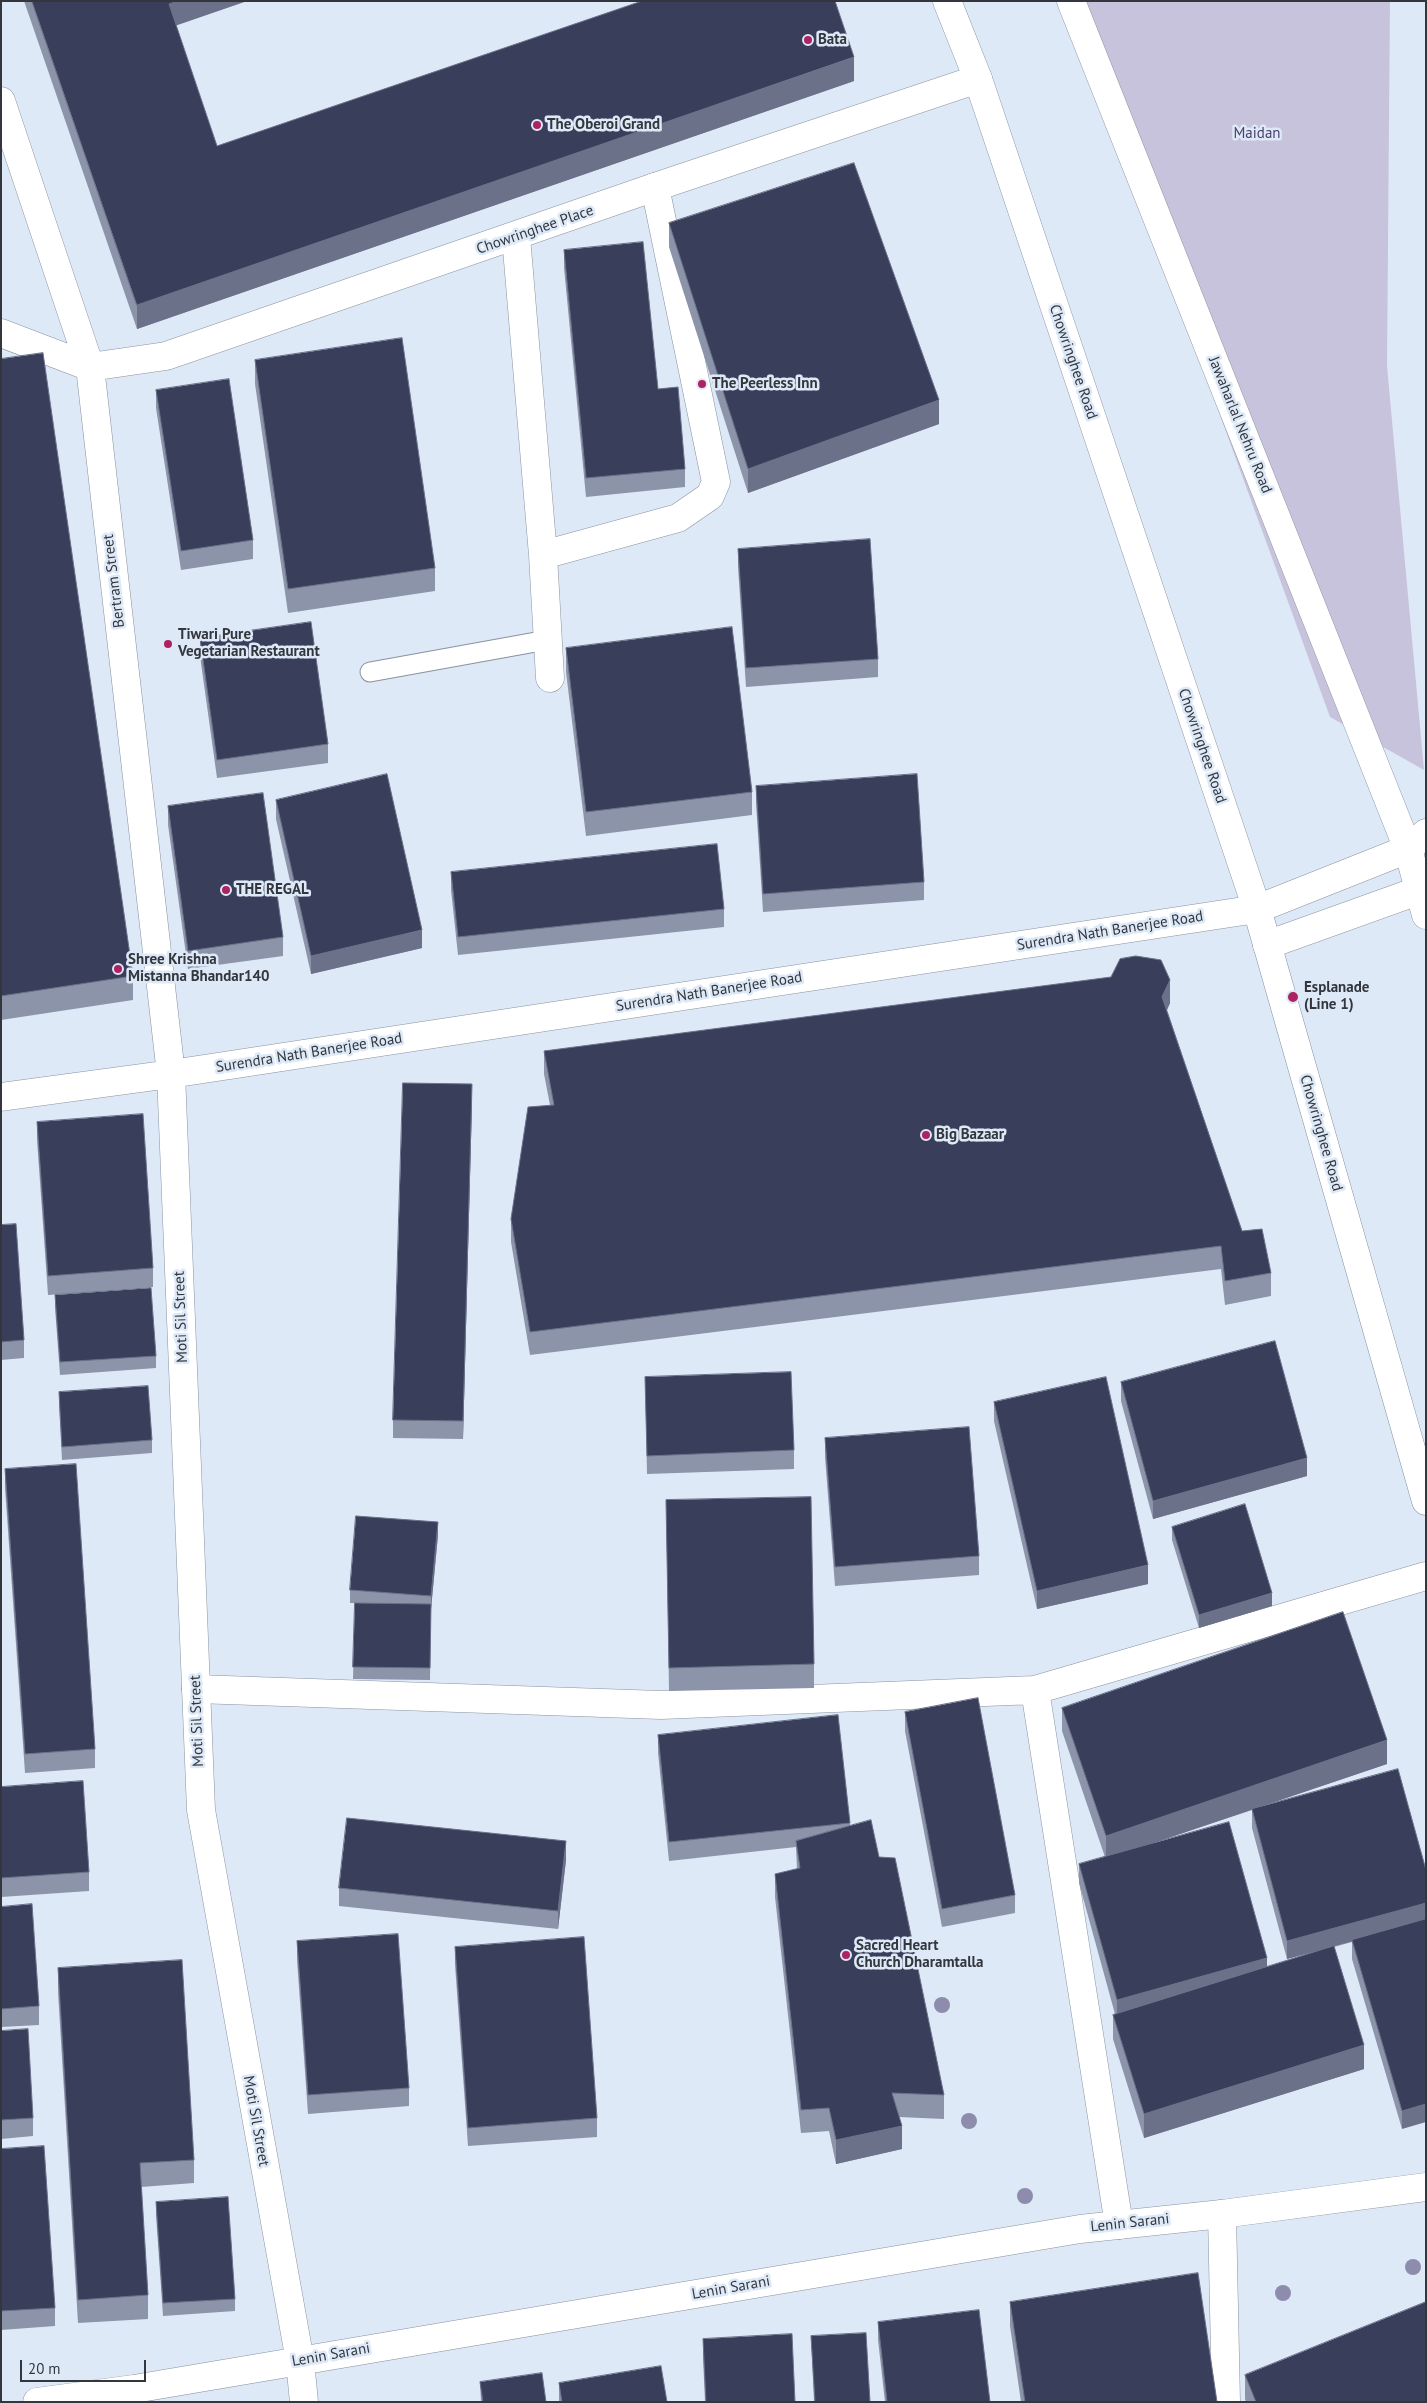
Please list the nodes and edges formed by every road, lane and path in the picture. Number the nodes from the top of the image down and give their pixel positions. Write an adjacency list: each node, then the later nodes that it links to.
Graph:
1 (947, 1): 3 (street, Chowringhee Road)
2 (1071, 1): 13 (street, Jawaharlal Nehru Road)
3 (978, 79): 5 (street, Chowringhee Place); 15 (street, Chowringhee Road)
4 (1, 100): 8 (street, Bertram Street)
5 (655, 187): 6 (street, Chowringhee Place); 9 (street)
6 (516, 237): 8 (street, Chowringhee Place); 9 (street)
7 (1, 333): 8 (street)
8 (90, 366): 17 (street, Bertram Street)
9 (543, 555): 10 (street)
10 (547, 640): 11 (lane); 12 (street)
11 (370, 672)
12 (550, 678)
13 (1417, 841): 14 (street); 15 (street, Surendra Nath Banerjee Road)
14 (1423, 898): 16 (street)
15 (1257, 909): 16 (street, Chowringhee Road); 17 (street, Surendra Nath Banerjee Road)
16 (1267, 945): 19 (street, Chowringhee Road)
17 (171, 1074): 18 (street, Surendra Nath Banerjee Road); 21 (street, Moti Sil Street)
18 (1, 1098)
19 (1426, 1501)
20 (1426, 1576): 22 (street)
21 (196, 1689): 22 (street); 26 (street, Moti Sil Street)
22 (1035, 1690): 25 (street)
23 (1426, 2188): 24 (street, Lenin Sarani)
24 (1222, 2214): 25 (street, Lenin Sarani); 29 (street)
25 (1119, 2224): 26 (street, Lenin Sarani)
26 (300, 2361): 27 (street, Lenin Sarani); 28 (street, Moti Sil Street)
27 (37, 2402)
28 (304, 2402)
29 (1226, 2402)

